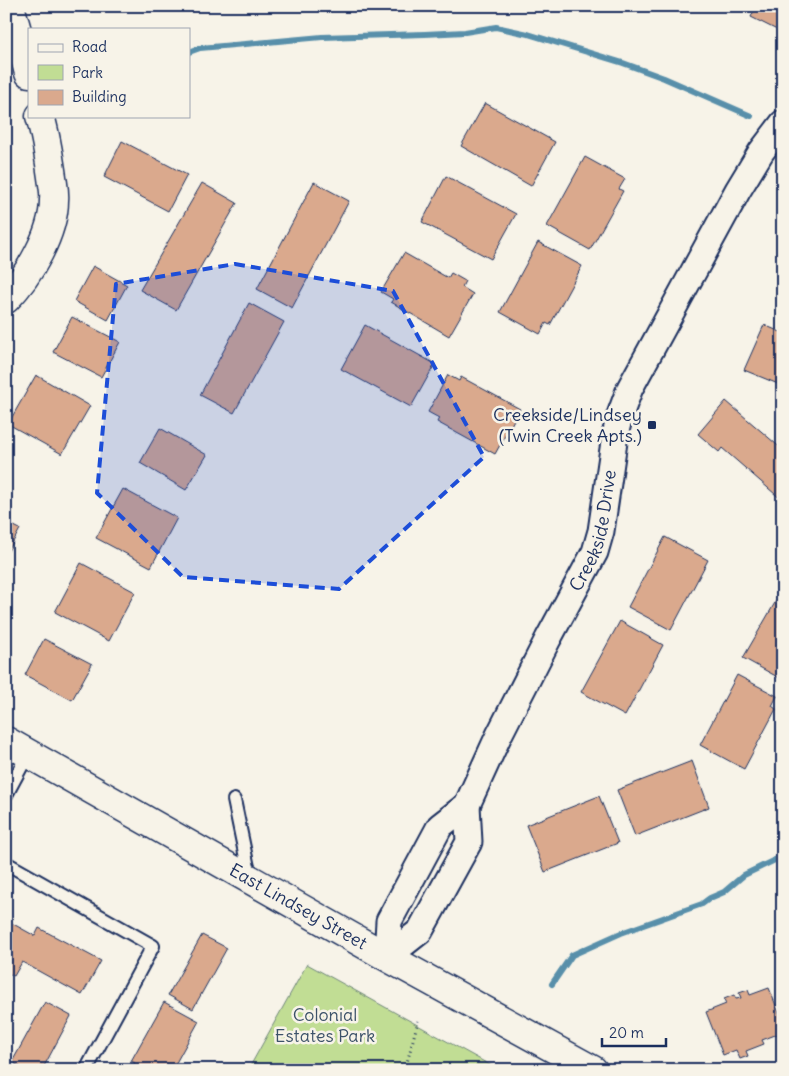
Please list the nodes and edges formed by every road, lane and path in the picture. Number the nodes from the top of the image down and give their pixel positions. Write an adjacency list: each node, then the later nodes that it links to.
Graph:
1 (10, 6): 2 (street)
2 (28, 69)
3 (783, 123): 9 (street, Creekside Drive)
4 (43, 126): 5 (street)
5 (6, 299)
6 (17, 747): 7 (lane); 11 (street, East Lindsey Street)
7 (6, 795)
8 (234, 800): 11 (lane)
9 (467, 806): 12 (street, Creekside Drive); 12 (street, Creekside Drive)
10 (6, 863): 14 (lane)
11 (250, 879): 12 (street, East Lindsey Street)
12 (387, 957): 16 (street, East Lindsey Street)
13 (418, 1021): 15 (path)
14 (86, 1070)
15 (405, 1070)
16 (593, 1070)

